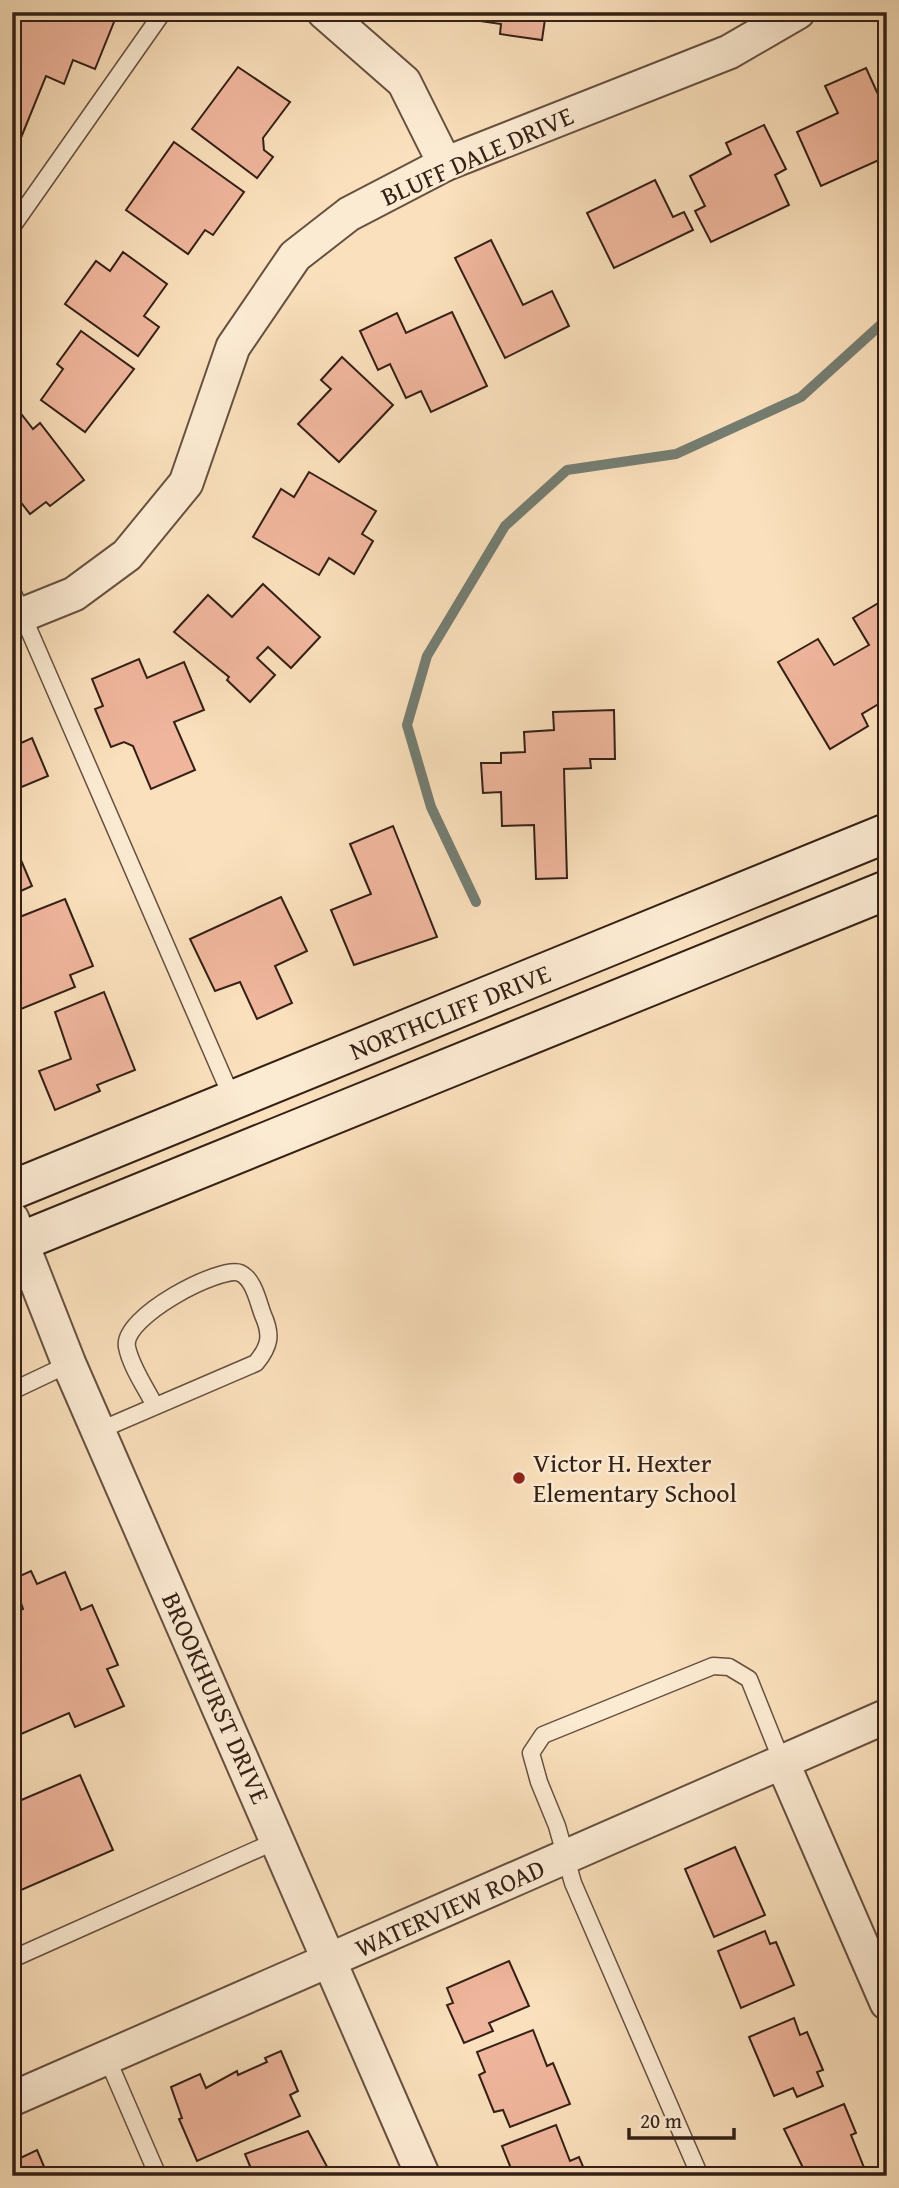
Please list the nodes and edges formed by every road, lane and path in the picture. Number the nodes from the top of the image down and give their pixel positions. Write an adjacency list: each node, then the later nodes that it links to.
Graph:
1 (163, 12): 5 (lane)
2 (324, 12): 4 (street)
3 (798, 12): 4 (street, BLUFF DALE DRIVE)
4 (445, 164): 6 (street, BLUFF DALE DRIVE)
5 (12, 227)
6 (16, 608): 9 (lane)
7 (887, 833): 9 (street, NORTHCLIFF DRIVE)
8 (887, 890): 11 (street, NORTHCLIFF DRIVE)
9 (233, 1100): 10 (street, NORTHCLIFF DRIVE)
10 (12, 1190)
11 (15, 1235): 12 (street, BROOKHURST DRIVE)
12 (69, 1364): 13 (lane); 15 (street, BROOKHURST DRIVE)
13 (12, 1391)
14 (155, 1406): 14 (lane); 15 (lane)
15 (99, 1431): 18 (street, BROOKHURST DRIVE)
16 (887, 1716): 17 (street, WATERVIEW ROAD)
17 (783, 1764): 19 (street, WATERVIEW ROAD); 19 (lane); 22 (street)
18 (278, 1840): 20 (lane); 21 (street, BROOKHURST DRIVE)
19 (565, 1857): 21 (street, WATERVIEW ROAD); 27 (lane)
20 (12, 1959)
21 (331, 1961): 23 (street, WATERVIEW ROAD); 26 (street, BROOKHURST DRIVE)
22 (887, 2003)
23 (107, 2057): 24 (street, WATERVIEW ROAD); 25 (lane)
24 (12, 2099)
25 (158, 2176)
26 (423, 2176)
27 (699, 2176)

